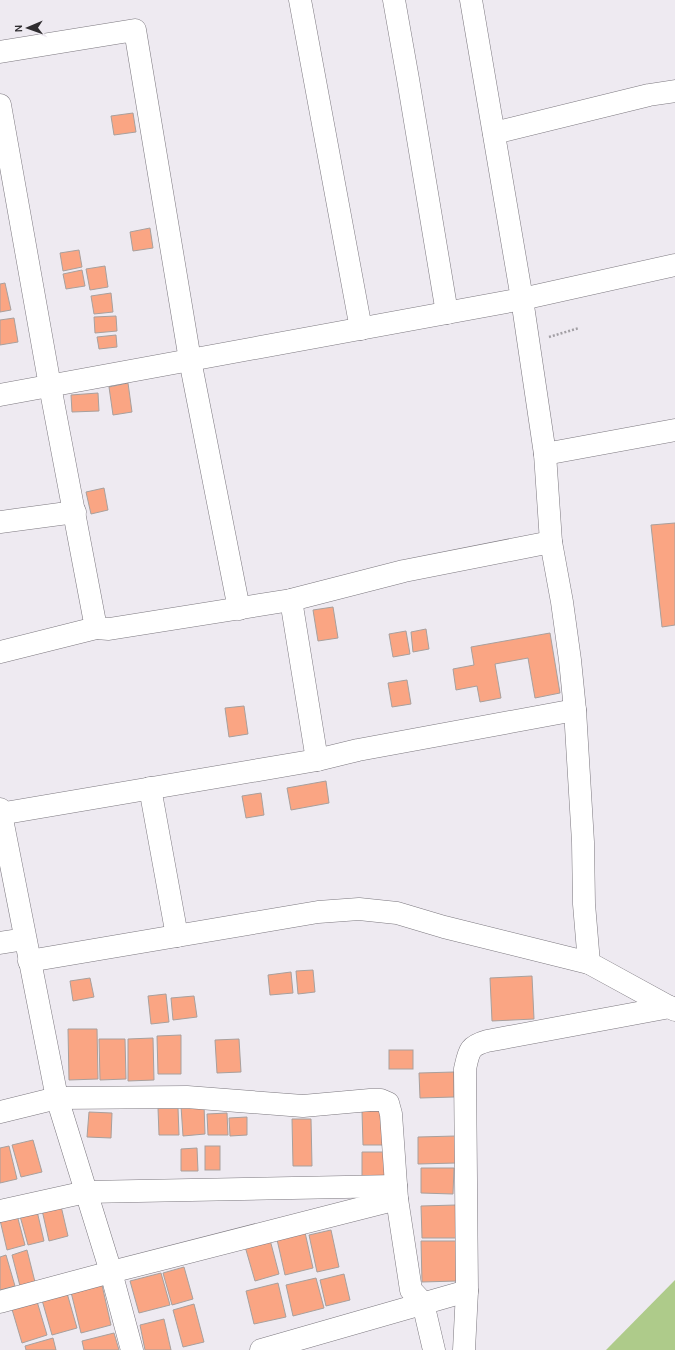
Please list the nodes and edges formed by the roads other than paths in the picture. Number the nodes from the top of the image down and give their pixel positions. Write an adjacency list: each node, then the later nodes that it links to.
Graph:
1 (300, 0): 12 (street)
2 (394, 0): 11 (street)
3 (474, 0): 7 (street)
4 (0, 52): 13 (street)
5 (675, 91): 7 (street)
6 (0, 105): 8 (street)
7 (494, 133): 10 (street)
8 (8, 197): 14 (street)
9 (675, 265): 10 (street)
10 (522, 299): 11 (street); 17 (street)
11 (447, 313): 12 (street)
12 (361, 329): 13 (street)
13 (190, 360): 14 (street); 22 (street)
14 (50, 386): 15 (street); 18 (street)
15 (0, 395)
16 (675, 430): 17 (street)
17 (545, 454): 20 (street)
18 (75, 512): 19 (street); 23 (street)
19 (0, 522)
20 (551, 542): 21 (street); 25 (street)
21 (291, 600): 22 (street); 26 (street)
22 (239, 608): 23 (street)
23 (96, 628): 24 (street)
24 (0, 652)
25 (575, 710): 26 (street); 33 (street)
26 (317, 760): 27 (street)
27 (150, 788): 28 (street); 29 (street)
28 (0, 812): 30 (street)
29 (177, 936): 32 (street); 33 (street)
30 (25, 939): 31 (street); 32 (street)
31 (0, 943)
32 (29, 961): 35 (street)
33 (589, 963): 34 (street)
34 (672, 1008): 41 (street)
35 (57, 1098): 36 (street); 37 (street); 38 (street)
36 (0, 1112)
37 (86, 1192): 38 (street); 39 (street); 40 (street)
38 (397, 1192): 40 (street); 43 (street)
39 (0, 1212)
40 (110, 1272): 42 (street); 44 (street)
41 (467, 1291): 43 (street); 47 (street)
42 (0, 1302)
43 (423, 1303): 45 (street); 46 (street)
44 (132, 1350)
45 (261, 1350)
46 (434, 1350)
47 (464, 1350)

